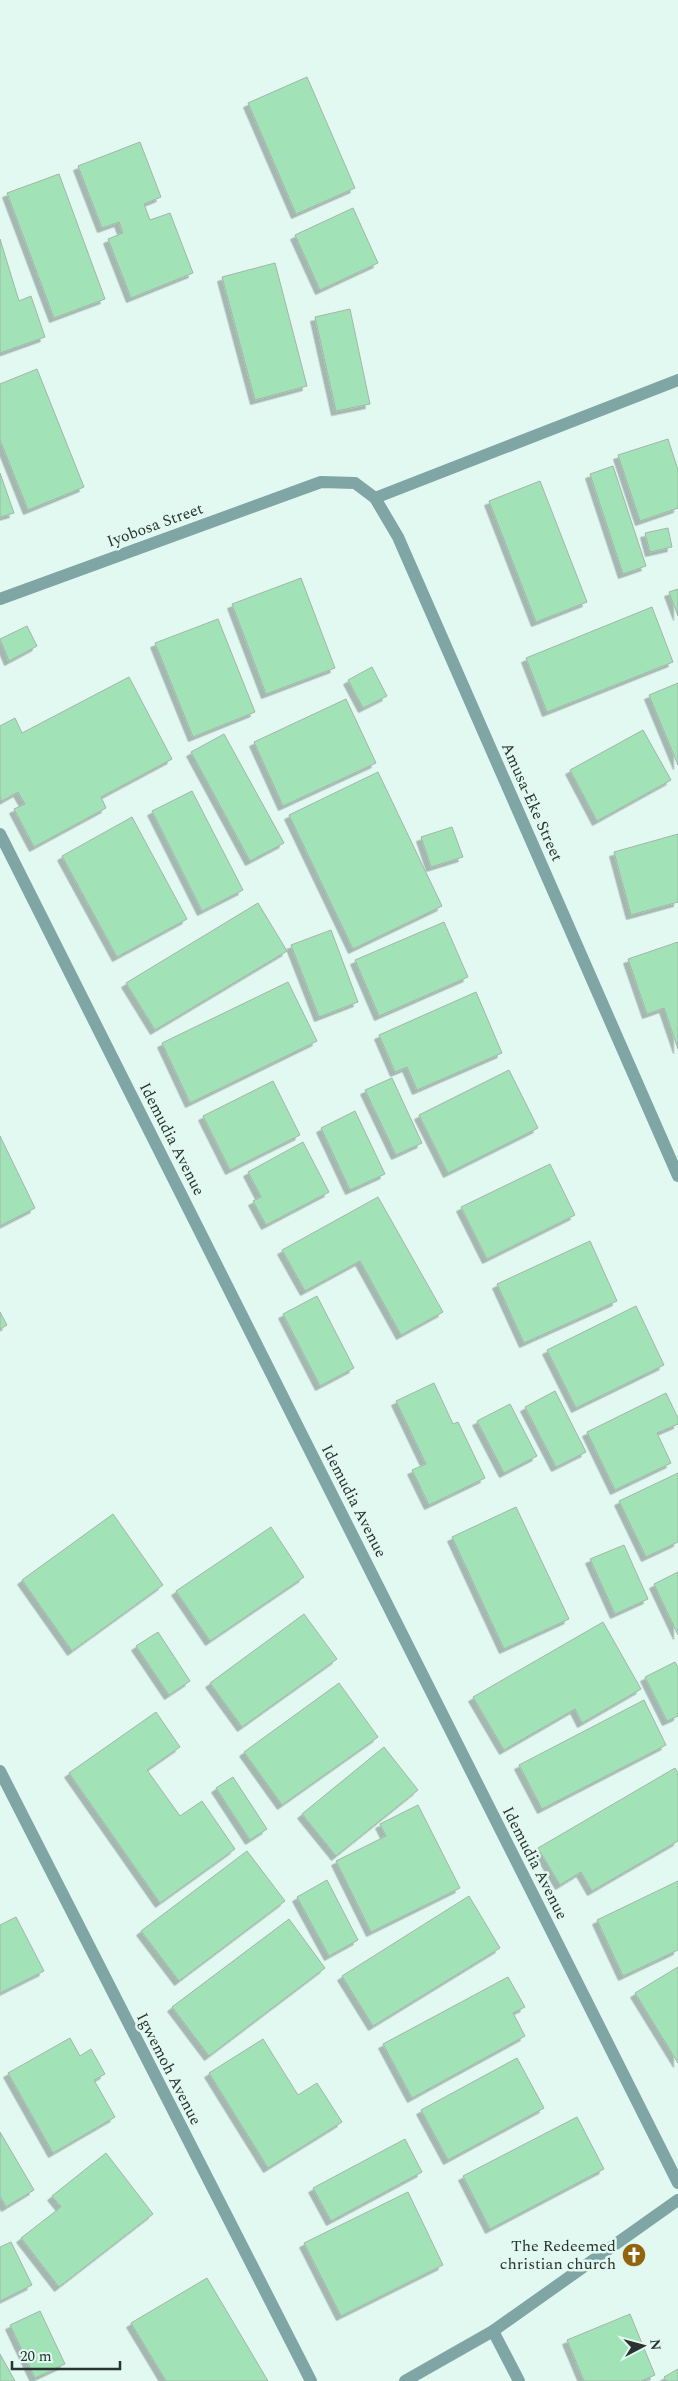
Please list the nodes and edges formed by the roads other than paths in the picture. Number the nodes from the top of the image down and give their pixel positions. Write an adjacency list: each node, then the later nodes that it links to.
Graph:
1 (678, 380): 3 (street)
2 (321, 482): 3 (street, Amusa-Eke Street); 4 (street, Iyobosa Street)
3 (375, 498): 6 (street, Amusa-Eke Street)
4 (0, 599)
5 (0, 834): 8 (street, Idemudia Avenue)
6 (678, 1176)
7 (0, 1771): 11 (street, Igwemoh Avenue)
8 (678, 2183)
9 (678, 2200): 10 (street)
10 (493, 2331): 12 (street); 13 (street)
11 (311, 2381)
12 (405, 2381)
13 (519, 2381)

